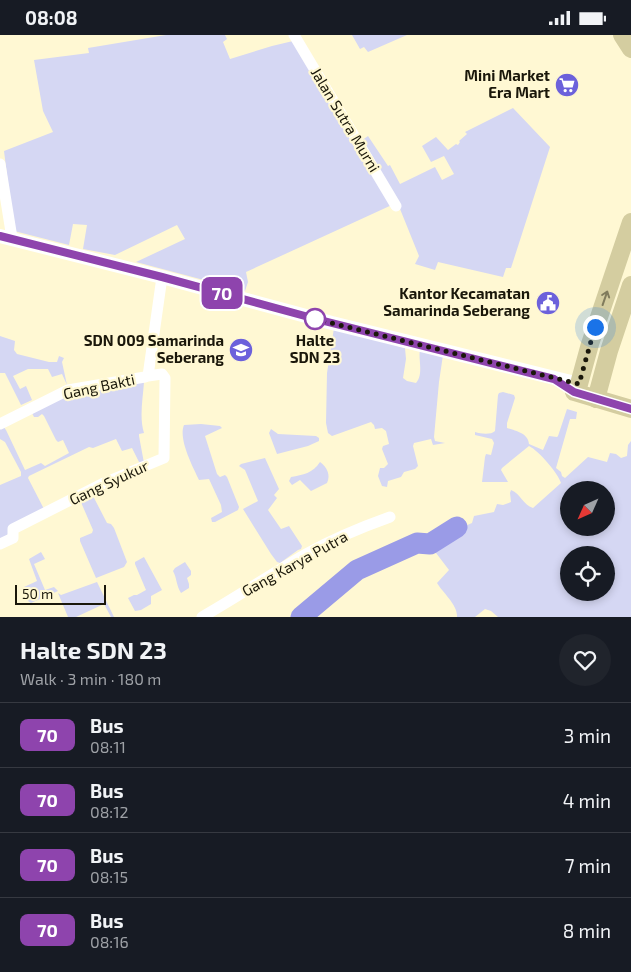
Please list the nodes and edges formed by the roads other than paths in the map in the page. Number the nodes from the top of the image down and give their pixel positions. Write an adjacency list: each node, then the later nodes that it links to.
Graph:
1 (294, 35): 5 (street, Jalan Sutra Murni)
2 (622, 35): 3 (main road)
3 (631, 49)
4 (0, 164): 7 (street)
5 (396, 205)
6 (631, 223): 10 (main road, one-way to 6)
7 (6, 237): 8 (street)
8 (162, 277): 12 (street, Gang Bakti); 13 (street)
9 (631, 285): 11 (main road)
10 (590, 344): 11 (main road); 13 (main road)
11 (610, 351): 14 (main road)
12 (147, 376): 17 (street, Gang Bakti); 19 (street, Gang Syukur)
13 (577, 388): 14 (main road)
14 (598, 395): 15 (main road); 16 (main road)
15 (631, 400)
16 (631, 409)
17 (0, 424)
18 (390, 517): 20 (street, Gang Karya Putra)
19 (0, 544)
20 (202, 617)

